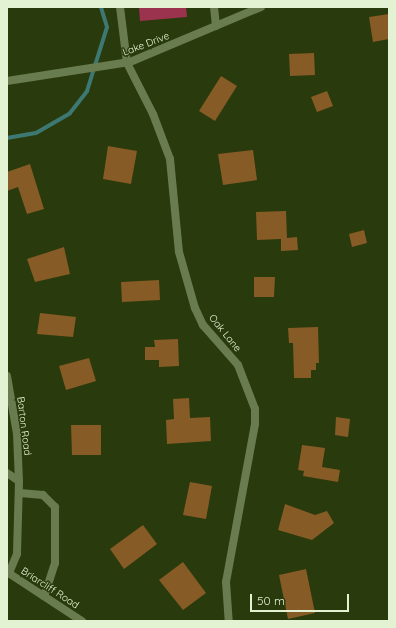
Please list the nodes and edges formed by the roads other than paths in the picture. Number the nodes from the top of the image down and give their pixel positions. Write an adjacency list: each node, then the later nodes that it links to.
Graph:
1 (120, 7): 6 (street, Oak Lane)
2 (214, 7): 5 (street)
3 (261, 7): 4 (street, Lake Drive)
4 (247, 10): 5 (street, Lake Drive)
5 (216, 26): 6 (street, Lake Drive)
6 (127, 63): 7 (street, Lake Drive); 15 (street, Oak Lane)
7 (7, 82)
8 (7, 376): 10 (street, Barton Road)
9 (7, 473): 10 (street)
10 (20, 481): 11 (street, Barton Road)
11 (20, 493): 12 (street, Barton Road); 13 (street)
12 (8, 573): 13 (street, Briarcliff Road)
13 (44, 596): 14 (street, Briarcliff Road)
14 (82, 621)
15 (229, 621)

